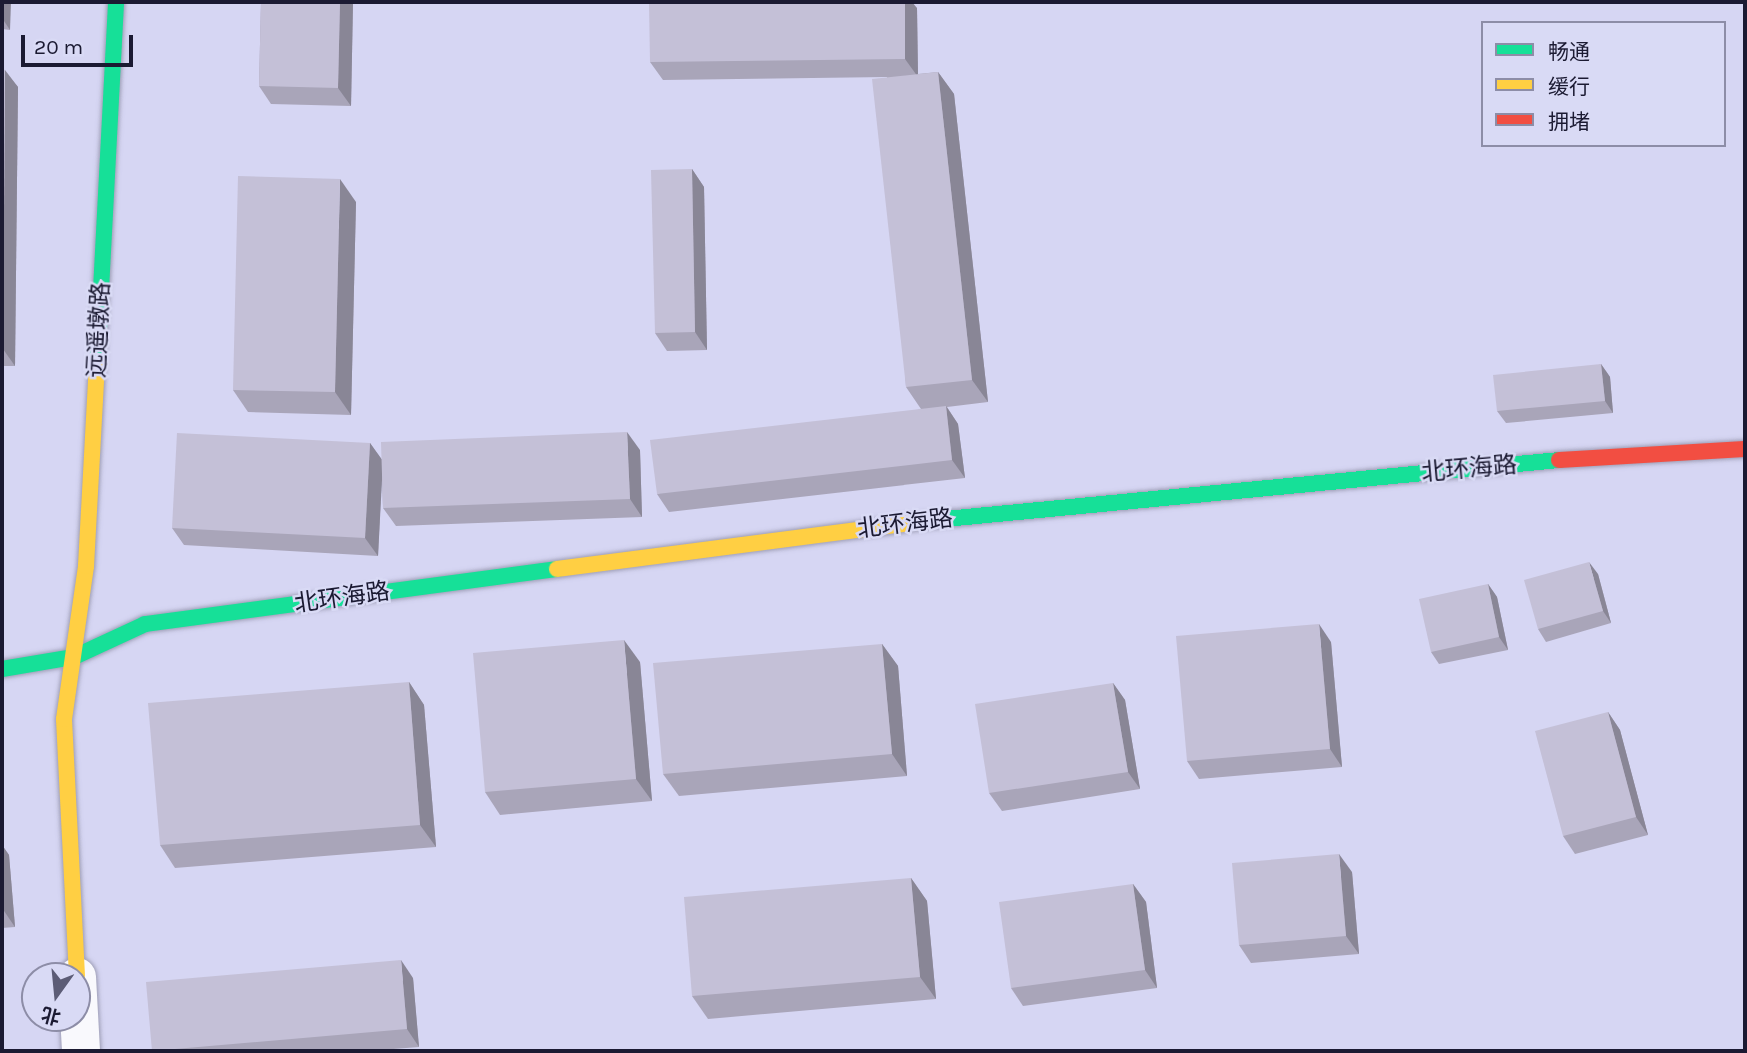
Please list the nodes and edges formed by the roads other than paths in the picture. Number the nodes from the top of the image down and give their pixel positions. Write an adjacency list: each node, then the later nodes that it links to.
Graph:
1 (116, 2): 3 (main road, 远遥墩路)
2 (1745, 449): 3 (main road, 北环海路)
3 (74, 657): 4 (main road, 北环海路); 5 (main road, 远遥墩路)
4 (2, 669)
5 (76, 962)
6 (80, 1032): 7 (street)
7 (81, 1051)

